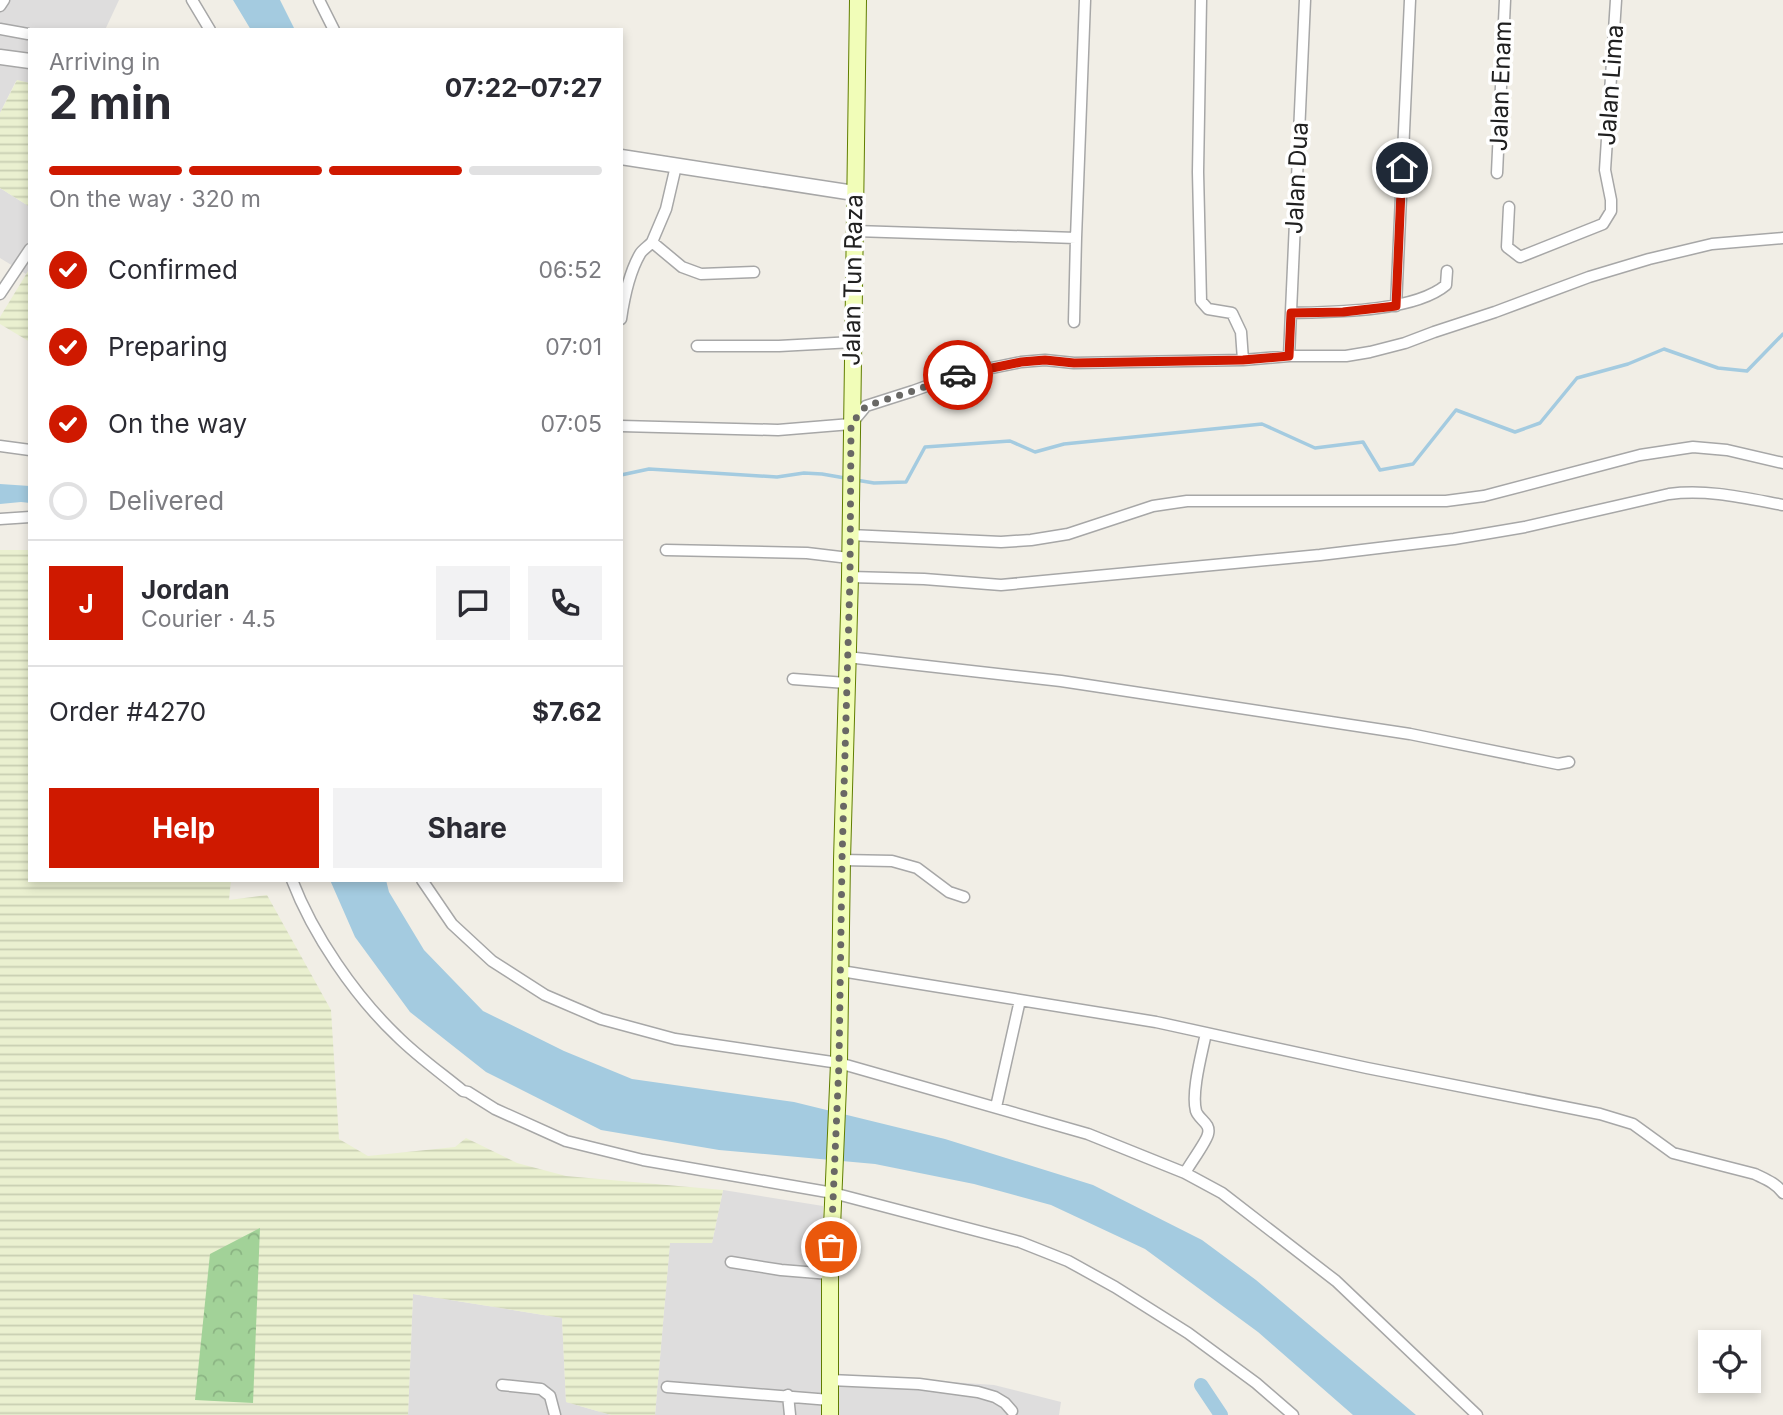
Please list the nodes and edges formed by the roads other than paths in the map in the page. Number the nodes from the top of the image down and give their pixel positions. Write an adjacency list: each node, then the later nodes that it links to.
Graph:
1 (4, 0): 11 (street)
2 (192, 0): 12 (street)
3 (319, 0): 13 (street)
4 (858, 0): 21 (main road, Jalan Tun Raza)
5 (1085, 0): 24 (street)
6 (1201, 0): 38 (street)
7 (1305, 0): 33 (street, Jalan Dua)
8 (1410, 0): 32 (street)
9 (1504, 0): 20 (street, Jalan Enam)
10 (1616, 0): 22 (street, Jalan Lima)
11 (0, 6)
12 (209, 28)
13 (333, 28)
14 (0, 29): 15 (street)
15 (28, 34)
16 (0, 57): 17 (street)
17 (28, 61)
18 (623, 158): 19 (street)
19 (676, 166): 21 (street); 26 (street)
20 (1497, 173)
21 (855, 193): 23 (main road, Jalan Tun Raza)
22 (1509, 207)
23 (855, 231): 24 (street); 35 (main road, Jalan Tun Raza)
24 (1076, 238): 34 (street)
25 (1783, 238): 37 (street)
26 (652, 242): 29 (street); 31 (street)
27 (28, 252): 30 (street)
28 (1447, 271): 32 (street)
29 (754, 272)
30 (0, 294)
31 (623, 304)
32 (1396, 306): 33 (street)
33 (1291, 313): 37 (street, Jalan Dua)
34 (1074, 322)
35 (853, 342): 36 (street); 39 (main road, Jalan Tun Raza)
36 (697, 346)
37 (1289, 356): 38 (street)
38 (1243, 360): 39 (street)
39 (851, 424): 40 (street); 47 (main road, Jalan Tun Raza)
40 (623, 426)
41 (0, 446): 42 (street)
42 (28, 450)
43 (1783, 463): 47 (street)
44 (1783, 505): 50 (street)
45 (28, 517): 46 (street)
46 (0, 519)
47 (850, 535): 49 (main road, Jalan Tun Raza)
48 (666, 550): 49 (street)
49 (849, 558): 50 (main road, Jalan Tun Raza)
50 (850, 577): 51 (main road, Jalan Tun Raza)
51 (847, 657): 53 (main road, Jalan Tun Raza); 54 (street)
52 (793, 680): 53 (street)
53 (846, 683): 55 (main road, Jalan Tun Raza)
54 (1569, 762)
55 (842, 860): 58 (street); 59 (main road, Jalan Tun Raza)
56 (293, 882): 66 (street)
57 (423, 882): 62 (street)
58 (964, 897)
59 (841, 971): 60 (street); 62 (main road, Jalan Tun Raza)
60 (1020, 1000): 61 (street); 63 (street)
61 (1206, 1033): 64 (street); 65 (street)
62 (839, 1063): 63 (street); 66 (main road, Jalan Tun Raza)
63 (996, 1107): 64 (street)
64 (1185, 1173): 78 (street)
65 (1782, 1188)
66 (833, 1190): 68 (main road, Jalan Tun Raza); 77 (street)
67 (731, 1262): 68 (street)
68 (830, 1274): 69 (main road, Jalan Tun Raza)
69 (830, 1380): 73 (main road, Jalan Tun Raza); 74 (street)
70 (502, 1385): 75 (street)
71 (667, 1387): 72 (street)
72 (788, 1395): 73 (street); 76 (street)
73 (830, 1407)
74 (1012, 1411)
75 (555, 1415)
76 (790, 1415)
77 (1293, 1415)
78 (1477, 1415)

